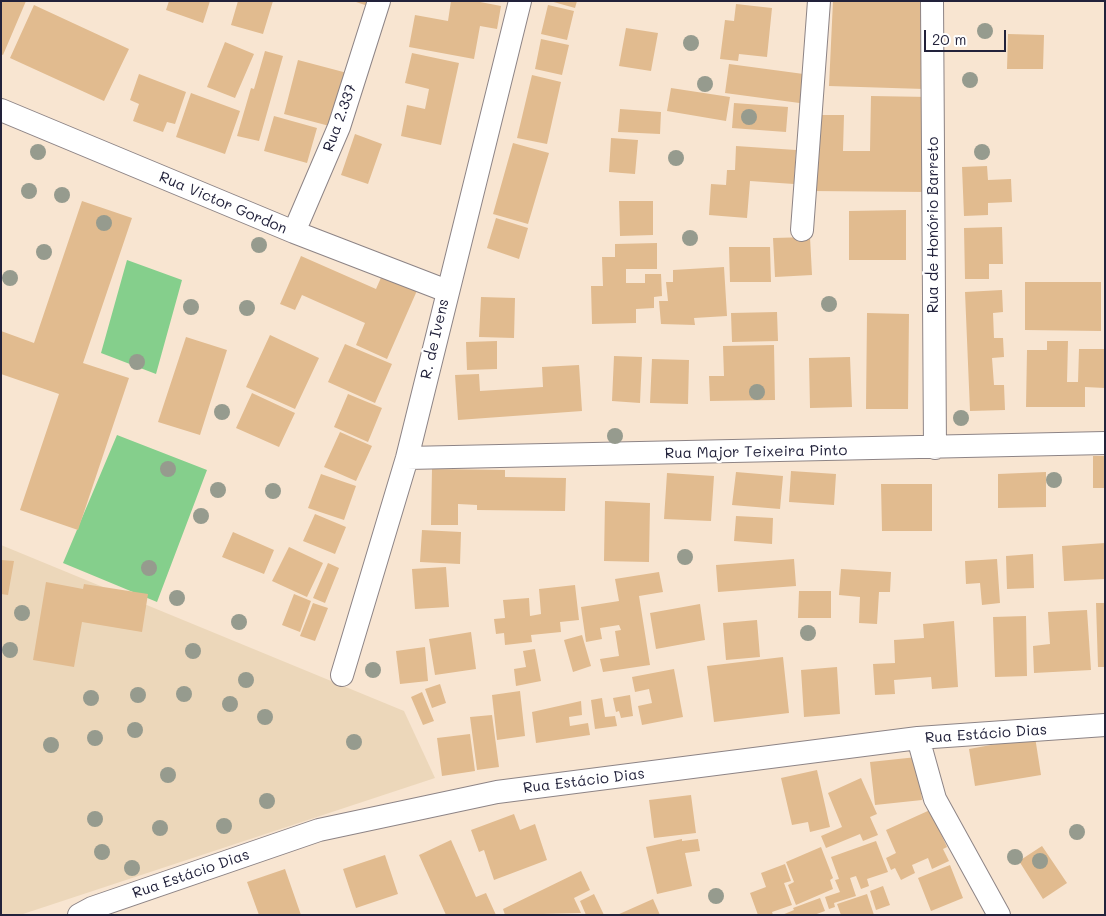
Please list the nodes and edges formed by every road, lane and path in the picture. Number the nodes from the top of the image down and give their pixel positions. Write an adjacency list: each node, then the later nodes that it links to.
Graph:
1 (379, 1): 7 (street, Rua 2.337)
2 (520, 1): 8 (street, R. de Ivens)
3 (819, 1): 6 (street)
4 (932, 1): 10 (street, Rua de Honório Barreto)
5 (1, 110): 7 (street, Rua Victor Gordon)
6 (802, 230)
7 (294, 232): 8 (street, Rua Victor Gordon)
8 (447, 291): 11 (street, R. de Ivens)
9 (1105, 443): 10 (street, Rua Major Teixeira Pinto)
10 (934, 448): 11 (street, Rua Major Teixeira Pinto)
11 (407, 458): 12 (street, R. de Ivens)
12 (342, 675)
13 (1105, 725): 14 (street, Rua Estácio Dias)
14 (918, 738): 15 (street, Rua Estácio Dias); 16 (street)
15 (79, 915)
16 (999, 915)

